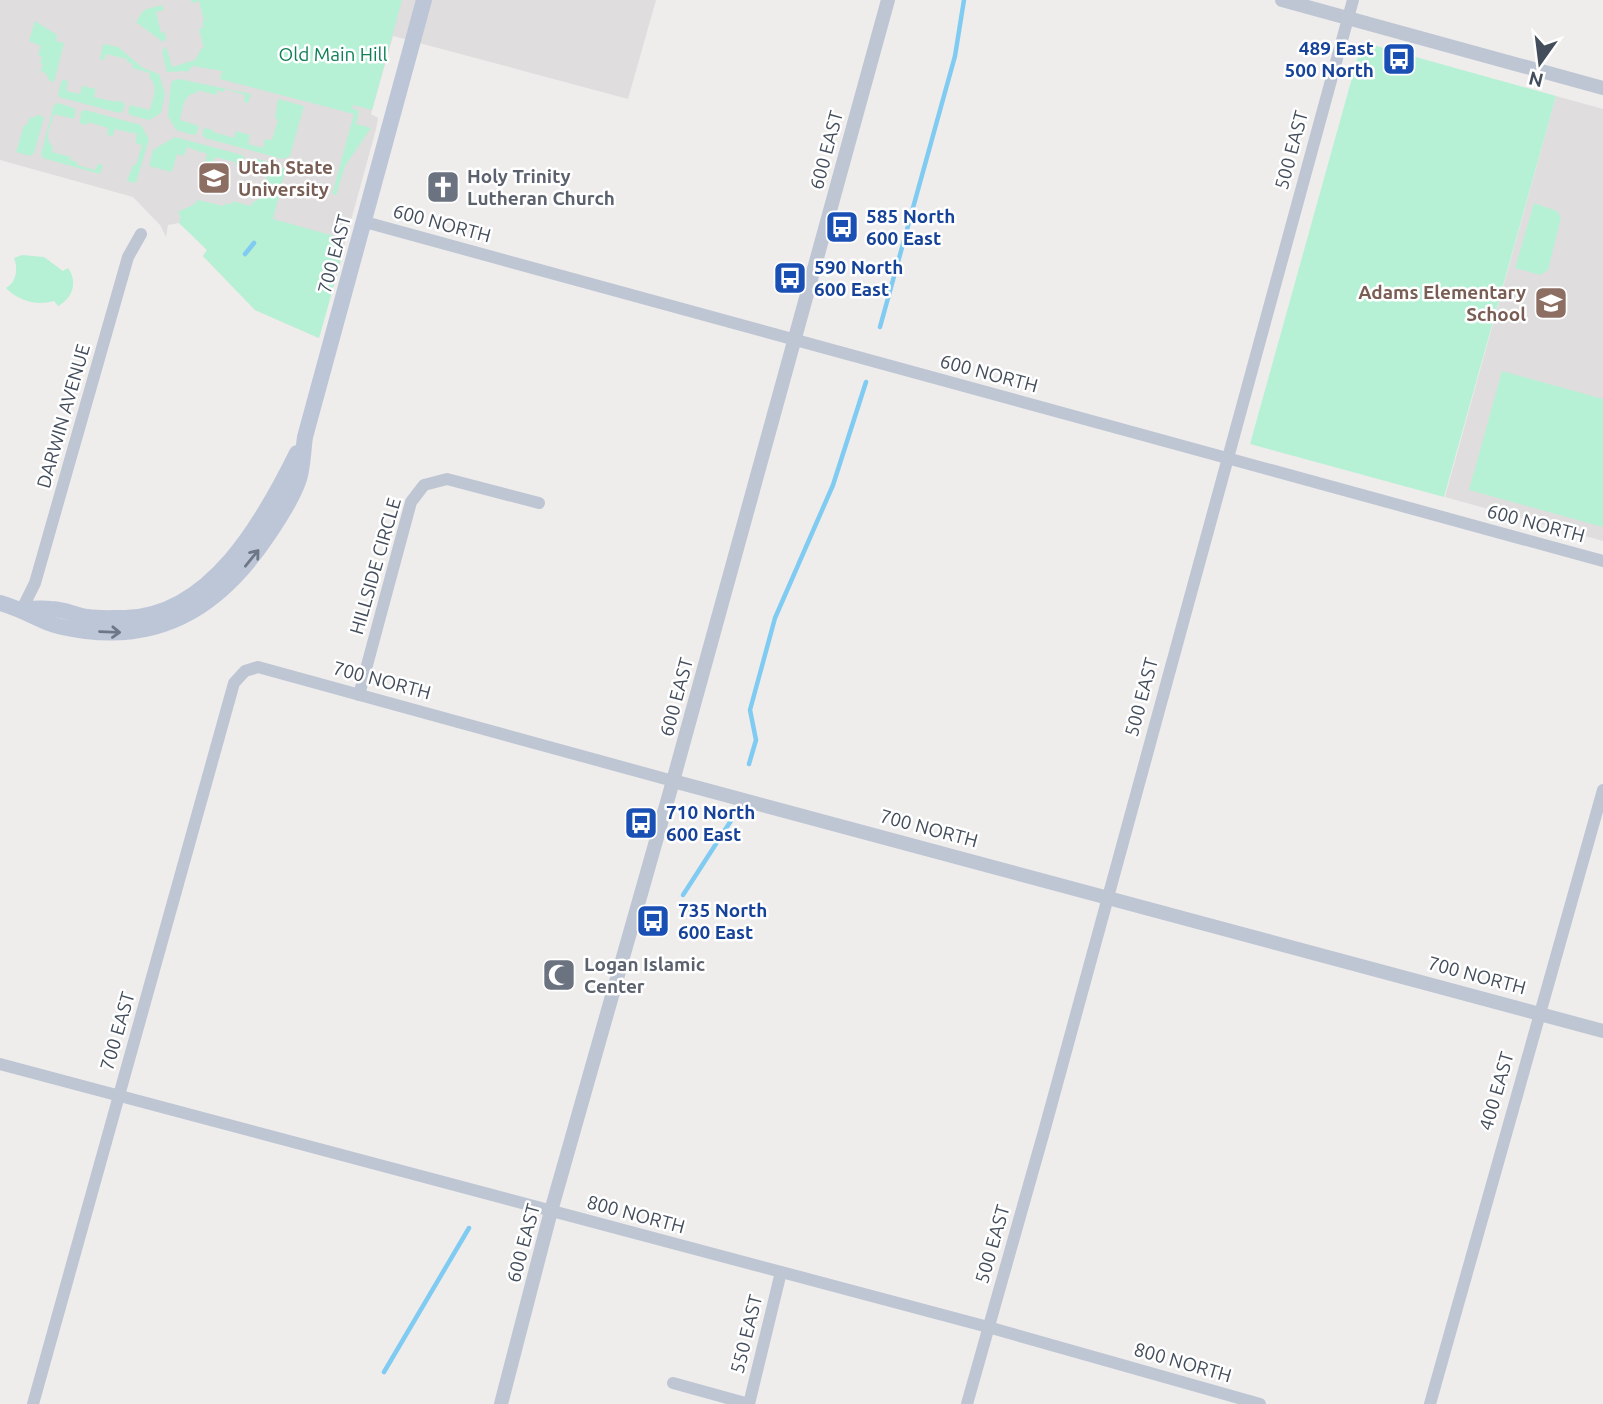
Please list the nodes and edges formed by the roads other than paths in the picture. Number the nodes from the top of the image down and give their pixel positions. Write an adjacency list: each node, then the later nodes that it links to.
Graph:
1 (425, 0): 7 (main road, 700 EAST)
2 (888, 0): 9 (street, 600 EAST)
3 (1282, 0): 5 (street)
4 (1353, 0): 5 (street, 500 EAST)
5 (1348, 18): 6 (street); 10 (street, 500 EAST)
6 (1603, 88)
7 (365, 222): 9 (street, 600 NORTH); 14 (main road, 700 EAST)
8 (141, 234): 14 (street, DARWIN AVENUE)
9 (794, 340): 10 (street, 600 NORTH); 17 (street, 600 EAST)
10 (1227, 458): 12 (street, 600 NORTH); 19 (street, 500 EAST)
11 (539, 503): 16 (street, HILLSIDE CIRCLE)
12 (1603, 561)
13 (0, 603): 14 (main road)
14 (22, 609)
15 (245, 671): 16 (street, 700 NORTH); 23 (street, 700 EAST)
16 (359, 695): 17 (street, 700 NORTH)
17 (673, 781): 19 (street, 700 NORTH); 24 (street, 600 EAST)
18 (1603, 790): 20 (street, 400 EAST)
19 (1108, 898): 20 (street, 700 NORTH); 26 (street, 500 EAST)
20 (1538, 1014): 21 (street, 700 NORTH); 33 (street, 400 EAST)
21 (1603, 1031)
22 (0, 1064): 23 (street, 800 NORTH)
23 (120, 1096): 24 (street, 800 NORTH); 28 (street, 700 EAST)
24 (551, 1211): 25 (street, 800 NORTH); 29 (street, 600 EAST)
25 (781, 1272): 26 (street, 800 NORTH); 30 (street, 550 EAST)
26 (988, 1327): 31 (street, 500 EAST); 32 (street, 800 NORTH)
27 (674, 1383): 30 (street)
28 (33, 1404)
29 (501, 1404)
30 (749, 1404)
31 (967, 1404)
32 (1261, 1404)
33 (1430, 1404)

